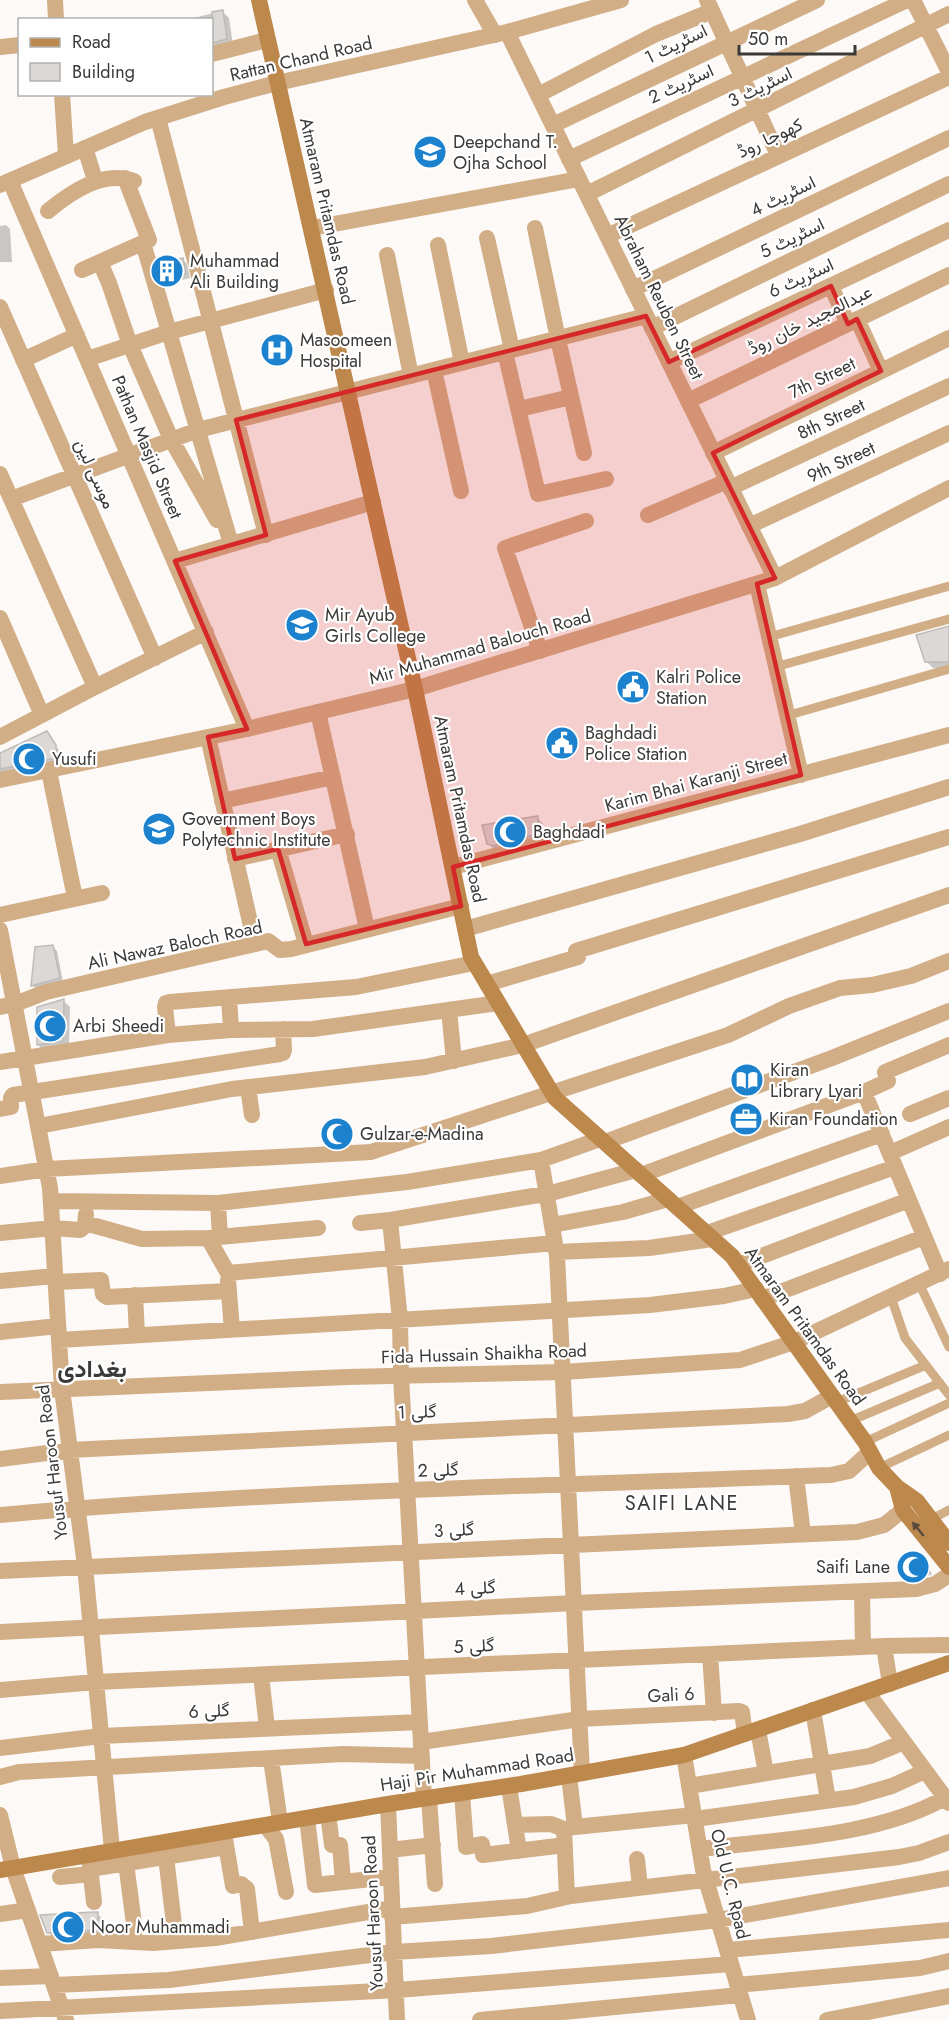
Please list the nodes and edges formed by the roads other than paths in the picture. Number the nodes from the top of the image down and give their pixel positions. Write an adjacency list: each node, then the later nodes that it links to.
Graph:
1 (55, 0): 10 (street)
2 (259, 0): 13 (main road, Atmaram Pritamdas Road)
3 (621, 0): 12 (street, Rattan Chand Road)
4 (817, 0): 14 (street, اسٹریٹ 1)
5 (907, 0): 19 (street, اسٹریٹ 2)
6 (913, 0): 11 (street)
7 (480, 1): 12 (street, Abraham Reuben Street)
8 (710, 6): 14 (street); 22 (street)
9 (949, 14): 11 (street, اسٹریٹ 3)
10 (56, 18)
11 (927, 27): 18 (street); 24 (street, اسٹریٹ 3)
12 (501, 33): 21 (street, Rattan Chand Road); 22 (street, Abraham Reuben Street)
13 (267, 40): 17 (street); 21 (main road, Atmaram Pritamdas Road)
14 (726, 42): 19 (street); 26 (street, اسٹریٹ 1)
15 (18, 45): 16 (street)
16 (0, 47)
17 (213, 54)
18 (949, 72)
19 (742, 76): 24 (street); 31 (street, اسٹریٹ 2)
20 (949, 77): 29 (street, کھوجا روڈ)
21 (276, 83): 25 (street, Rattan Chand Road); 37 (main road, Atmaram Pritamdas Road)
22 (538, 95): 26 (street, Abraham Reuben Street)
23 (62, 96): 30 (street)
24 (757, 110): 29 (street); 35 (street, اسٹریٹ 3)
25 (158, 118): 28 (street, Rattan Chand Road); 52 (street)
26 (553, 125): 31 (street, Abraham Reuben Street)
27 (949, 138): 49 (street, اسٹریٹ 4)
28 (85, 148): 30 (street, Rattan Chand Road); 32 (street)
29 (778, 155): 40 (street, کھوجا روڈ)
30 (66, 156): 33 (street, Rattan Chand Road)
31 (569, 159): 35 (street, Abraham Reuben Street)
32 (95, 180): 36 (street); 42 (street)
33 (5, 183): 56 (street, Pathan Masjid Street)
34 (949, 184): 53 (street, اسٹریٹ 5)
35 (583, 186): 37 (street, اسٹریٹ 3); 40 (street, Abraham Reuben Street)
36 (48, 211)
37 (312, 228): 50 (main road, Atmaram Pritamdas Road)
38 (535, 228): 58 (street)
39 (949, 230): 48 (street, اسٹریٹ 6)
40 (607, 236): 49 (street, Abraham Reuben Street)
41 (487, 238): 60 (street)
42 (143, 243): 45 (street); 55 (street)
43 (438, 245): 64 (street)
44 (387, 255): 67 (street)
45 (100, 262): 46 (street); 59 (street)
46 (82, 270)
47 (949, 275): 54 (street, عبدالمجید خان روڈ)
48 (831, 286): 54 (street); 63 (street, اسٹریٹ 6)
49 (633, 289): 53 (street, Abraham Reuben Street)
50 (326, 290): 52 (street); 69 (main road, Atmaram Pritamdas Road)
51 (0, 307): 62 (street, موسی لین)
52 (210, 320): 55 (street); 73 (street)
53 (649, 322): 58 (street, اسٹریٹ 5); 63 (street, Abraham Reuben Street)
54 (852, 322): 66 (street); 71 (street, عبدالمجید خان روڈ)
55 (169, 332): 59 (street); 74 (street)
56 (77, 335): 61 (street, Pathan Masjid Street); 62 (street)
57 (949, 338): 66 (street, 7th Street)
58 (558, 339): 60 (street, اسٹریٹ 5); 70 (street)
59 (129, 345): 61 (street); 76 (street)
60 (509, 351): 64 (street, اسٹریٹ 5); 72 (street)
61 (87, 359): 79 (street, Pathan Masjid Street)
62 (23, 360): 81 (street, موسی لین)
63 (669, 362): 71 (street, Abraham Reuben Street)
64 (462, 363): 65 (street, اسٹریٹ 5)
65 (434, 370): 67 (street, اسٹریٹ 5); 85 (street)
66 (881, 371): 78 (street, 7th Street)
67 (411, 376): 69 (street, اسٹریٹ 5)
68 (949, 386): 83 (street, 8th Street)
69 (347, 392): 73 (street, اسٹریٹ 5); 87 (main road, Atmaram Pritamdas Road)
70 (572, 397): 72 (street); 77 (street)
71 (688, 401): 78 (street, Abraham Reuben Street)
72 (519, 409): 82 (street)
73 (236, 420): 74 (street, اسٹریٹ 5); 91 (street)
74 (198, 430): 76 (street, اسٹریٹ 5); 92 (street)
75 (949, 433): 90 (street, 9th Street)
76 (171, 439): 79 (street, اسٹریٹ 5); 92 (street)
77 (584, 453)
78 (713, 453): 83 (street, Abraham Reuben Street)
79 (129, 455): 81 (street, اسٹریٹ 5); 93 (street, Pathan Masjid Street)
80 (0, 474): 86 (street)
81 (74, 475): 86 (street, اسٹریٹ 5); 102 (street, موسی لین)
82 (606, 479)
83 (729, 485): 88 (street, 8th Street); 90 (street, Abraham Reuben Street)
84 (949, 488): 94 (street, Mir Muhammad Balouch Road)
85 (461, 491)
86 (11, 499): 105 (street)
87 (374, 502): 91 (street); 106 (main road, Atmaram Pritamdas Road)
88 (648, 515)
89 (586, 521): 101 (street)
90 (749, 526): 94 (street, Abraham Reuben Street)
91 (266, 535): 92 (street)
92 (231, 544): 93 (street)
93 (175, 561): 99 (street, Pathan Masjid Street)
94 (775, 578): 95 (street, Mir Muhammad Balouch Road)
95 (757, 584): 100 (street); 101 (street, Mir Muhammad Balouch Road)
96 (949, 586): 100 (lane)
97 (0, 618): 108 (street)
98 (949, 619): 103 (lane)
99 (206, 632): 102 (street); 110 (street, Pathan Masjid Street)
100 (769, 637): 103 (street)
101 (540, 651): 106 (street, Mir Muhammad Balouch Road)
102 (155, 658): 105 (street)
103 (775, 667): 109 (street)
104 (949, 669): 109 (lane)
105 (95, 687): 108 (street)
106 (415, 689): 107 (street, Mir Muhammad Balouch Road); 124 (main road, Atmaram Pritamdas Road)
107 (318, 712): 110 (street, Mir Muhammad Balouch Road); 116 (street)
108 (42, 715): 112 (street)
109 (786, 716): 115 (street)
110 (247, 729): 113 (street, Mir Muhammad Balouch Road)
111 (949, 735): 115 (street, Karim Bhai Karanji Street)
112 (0, 736)
113 (208, 737): 114 (street, Mir Muhammad Balouch Road); 119 (street)
114 (49, 771): 117 (street, Mir Muhammad Balouch Road); 127 (street)
115 (801, 775): 124 (street, Karim Bhai Karanji Street)
116 (333, 777): 119 (street); 120 (street)
117 (0, 780)
118 (949, 787): 131 (street)
119 (222, 801): 123 (street)
120 (346, 834): 122 (street); 130 (street)
121 (949, 837): 137 (street)
122 (278, 849): 123 (street); 134 (street)
123 (236, 859): 133 (street)
124 (453, 867): 128 (main road, Atmaram Pritamdas Road)
125 (102, 893): 127 (street)
126 (949, 895): 146 (street)
127 (75, 898): 129 (street)
128 (461, 906): 130 (street, Ali Nawaz Baloch Road); 131 (main road, Atmaram Pritamdas Road)
129 (0, 915)
130 (367, 929): 134 (street, Ali Nawaz Baloch Road)
131 (465, 929): 136 (main road, Atmaram Pritamdas Road)
132 (0, 930): 140 (street, Yousuf Haroon Road)
133 (255, 944): 134 (street, Ali Nawaz Baloch Road); 140 (street, Ali Nawaz Baloch Road)
134 (306, 944)
135 (949, 961): 154 (street)
136 (474, 963): 137 (main road, Atmaram Pritamdas Road); 138 (street)
137 (487, 984): 139 (main road, Atmaram Pritamdas Road)
138 (229, 997): 144 (street); 145 (street)
139 (498, 1003): 141 (street); 146 (main road, Atmaram Pritamdas Road)
140 (7, 1006): 148 (street, Yousuf Haroon Road)
141 (449, 1010): 143 (street); 149 (street)
142 (949, 1011): 162 (street)
143 (283, 1029): 144 (street); 152 (street)
144 (231, 1030): 145 (street)
145 (168, 1035): 148 (street)
146 (523, 1045): 149 (street); 154 (main road, Atmaram Pritamdas Road)
147 (949, 1045): 153 (street)
148 (25, 1058): 150 (street); 152 (street, Yousuf Haroon Road)
149 (454, 1061): 151 (street)
150 (0, 1062)
151 (248, 1087): 158 (street); 159 (street)
152 (32, 1091): 156 (street); 159 (street, Yousuf Haroon Road)
153 (864, 1092): 161 (street); 166 (street)
154 (552, 1093): 162 (main road, Atmaram Pritamdas Road); 165 (street)
155 (949, 1098): 157 (street)
156 (0, 1109)
157 (910, 1114)
158 (252, 1115)
159 (39, 1126): 165 (street, Yousuf Haroon Road)
160 (949, 1127): 164 (street)
161 (882, 1134): 164 (street); 173 (street)
162 (603, 1141): 163 (street); 166 (main road, Atmaram Pritamdas Road)
163 (541, 1160): 168 (street); 172 (street)
164 (893, 1160): 169 (street); 181 (street)
165 (47, 1169): 167 (street); 170 (street, Yousuf Haroon Road)
166 (638, 1172): 168 (street); 173 (main road, Atmaram Pritamdas Road)
167 (0, 1176)
168 (547, 1194): 174 (street); 177 (street)
169 (909, 1200): 183 (street); 186 (street)
170 (51, 1201): 171 (street); 178 (street, Yousuf Haroon Road)
171 (86, 1202): 172 (street); 175 (street)
172 (218, 1203): 182 (street)
173 (673, 1203): 177 (street); 181 (main road, Atmaram Pritamdas Road)
174 (390, 1220): 176 (street); 185 (street)
175 (85, 1223): 178 (street); 182 (street)
176 (360, 1223)
177 (552, 1225): 184 (street)
178 (53, 1228): 180 (street); 189 (street, Yousuf Haroon Road)
179 (318, 1228): 182 (street)
180 (0, 1233)
181 (710, 1236): 184 (street); 186 (main road, Atmaram Pritamdas Road)
182 (214, 1237): 188 (street)
183 (924, 1237): 187 (street); 193 (street)
184 (556, 1247): 185 (street); 196 (street)
185 (393, 1258): 188 (street); 197 (street)
186 (738, 1265): 193 (main road, Atmaram Pritamdas Road)
187 (944, 1271): 191 (street, Fida Hussain Shaikha Road)
188 (228, 1273): 192 (street)
189 (56, 1279): 190 (street); 194 (street); 200 (street, Yousuf Haroon Road)
190 (0, 1281)
191 (919, 1283): 195 (street, Fida Hussain Shaikha Road); 203 (lane)
192 (229, 1291): 194 (street); 198 (street)
193 (759, 1294): 196 (street); 202 (main road, Atmaram Pritamdas Road)
194 (135, 1295): 201 (street)
195 (891, 1297): 202 (street, Fida Hussain Shaikha Road); 204 (lane)
196 (560, 1311): 197 (street); 205 (street)
197 (400, 1320): 198 (street); 206 (street)
198 (232, 1330): 201 (street)
199 (0, 1332): 200 (street)
200 (59, 1333): 201 (street); 208 (street, Yousuf Haroon Road)
201 (137, 1335)
202 (794, 1342): 205 (street, Fida Hussain Shaikha Road); 211 (main road, Atmaram Pritamdas Road)
203 (949, 1347)
204 (926, 1365): 207 (lane); 211 (lane)
205 (563, 1372): 206 (street, Fida Hussain Shaikha Road); 214 (street)
206 (401, 1376): 208 (street, Fida Hussain Shaikha Road); 215 (street)
207 (940, 1383): 210 (lane); 213 (lane)
208 (62, 1389): 209 (street, Fida Hussain Shaikha Road); 218 (street, Yousuf Haroon Road)
209 (0, 1392)
210 (949, 1395)
211 (835, 1400): 213 (main road, Atmaram Pritamdas Road); 214 (street, گلی 1)
212 (949, 1403): 217 (lane)
213 (850, 1421): 217 (main road, Atmaram Pritamdas Road)
214 (565, 1426): 215 (street, گلی 1); 222 (street)
215 (405, 1432): 218 (street, گلی 1); 224 (street)
216 (949, 1435): 220 (lane)
217 (867, 1447): 220 (main road, Atmaram Pritamdas Road); 221 (street, گلی 2)
218 (70, 1450): 219 (street, گلی 1); 225 (street, Yousuf Haroon Road)
219 (0, 1459)
220 (879, 1468): 223 (main road, Atmaram Pritamdas Road)
221 (796, 1476): 222 (street, گلی 2); 230 (street)
222 (568, 1484): 224 (street, گلی 2); 232 (street)
223 (897, 1487): 226 (main road, Atmaram Pritamdas Road); 229 (main road, Atmaram Pritamdas Road)
224 (408, 1491): 225 (street, گلی 2); 233 (street)
225 (77, 1508): 228 (street, گلی 2); 234 (street, Yousuf Haroon Road)
226 (903, 1510): 230 (street, گلی 3); 235 (main road, Atmaram Pritamdas Road, one-way to 226)
227 (949, 1510): 229 (lane)
228 (0, 1515)
229 (930, 1520): 231 (main road, Atmaram Pritamdas Road)
230 (803, 1534): 232 (street, گلی 3)
231 (948, 1541)
232 (572, 1544): 233 (street, گلی 3); 239 (street)
233 (411, 1551): 234 (street, گلی 3); 240 (street)
234 (85, 1566): 236 (street, گلی 3); 241 (street, Yousuf Haroon Road)
235 (949, 1567)
236 (0, 1571)
237 (949, 1575): 238 (street, گلی 4)
238 (862, 1592): 239 (street, گلی 4); 245 (street)
239 (575, 1603): 240 (street, گلی 4); 247 (street)
240 (414, 1610): 241 (street, گلی 4); 249 (street)
241 (91, 1626): 242 (street, گلی 4); 251 (street, Yousuf Haroon Road)
242 (0, 1632)
243 (949, 1645): 244 (street, گلی 5)
244 (884, 1646): 245 (street, گلی 5); 252 (street)
245 (863, 1647): 246 (street, گلی 5)
246 (710, 1654): 247 (street, گلی 5); 256 (street)
247 (578, 1661): 249 (street, گلی 5); 257 (street)
248 (949, 1663): 252 (main road, Haji Pir Muhammad Road)
249 (417, 1668): 250 (street, گلی 5); 258 (street)
250 (261, 1675): 251 (street, گلی 5); 259 (street)
251 (96, 1682): 253 (street, گلی 5); 261 (street, Yousuf Haroon Road)
252 (890, 1684): 254 (main road, Haji Pir Muhammad Road)
253 (0, 1690)
254 (867, 1692): 255 (main road, Haji Pir Muhammad Road); 262 (street)
255 (813, 1710): 260 (main road, Haji Pir Muhammad Road); 267 (street)
256 (714, 1713): 257 (street, Gali 6); 260 (street, Gali 6)
257 (580, 1719): 264 (street, Gali 6); 271 (street)
258 (420, 1722): 259 (street, گلی 6); 264 (street)
259 (267, 1728): 261 (street, گلی 6)
260 (751, 1732): 265 (main road, Haji Pir Muhammad Road); 270 (street)
261 (101, 1736): 263 (street, گلی 6); 268 (street, Yousuf Haroon Road)
262 (904, 1742): 267 (street); 269 (street)
263 (0, 1748)
264 (422, 1749): 266 (street, Gali 6); 276 (street)
265 (684, 1755): 271 (main road, Haji Pir Muhammad Road); 274 (street, Old U.C. Rpad)
266 (272, 1758): 268 (street, Gali 6); 284 (street)
267 (821, 1765): 270 (street); 277 (street)
268 (104, 1768): 272 (street, Gali 6); 291 (street, Yousuf Haroon Road)
269 (925, 1771): 277 (street); 278 (street)
270 (766, 1773): 274 (street)
271 (576, 1775): 273 (main road, Haji Pir Muhammad Road); 286 (street)
272 (0, 1777)
273 (509, 1786): 275 (main road, Haji Pir Muhammad Road); 285 (street)
274 (689, 1786): 281 (street, Old U.C. Rpad)
275 (462, 1793): 276 (main road, Haji Pir Muhammad Road); 293 (street)
276 (427, 1799): 279 (main road, Haji Pir Muhammad Road); 289 (street)
277 (828, 1800): 281 (street)
278 (947, 1801): 290 (street)
279 (388, 1804): 280 (main road, Haji Pir Muhammad Road); 292 (street, Yousuf Haroon Road)
280 (328, 1814): 282 (main road, Haji Pir Muhammad Road); 303 (street)
281 (694, 1817): 286 (street); 290 (street, Old U.C. Rpad)
282 (307, 1818): 284 (main road, Haji Pir Muhammad Road); 303 (street)
283 (0, 1819): 298 (street)
284 (272, 1823): 287 (main road, Haji Pir Muhammad Road); 306 (street)
285 (516, 1825): 286 (street); 293 (street)
286 (568, 1834): 293 (street); 307 (street)
287 (225, 1839): 291 (main road, Haji Pir Muhammad Road); 294 (street); 314 (street)
288 (949, 1842): 302 (street)
289 (433, 1845): 292 (street); 304 (street)
290 (699, 1849): 302 (street, Old U.C. Rpad)
291 (112, 1850): 297 (main road, Haji Pir Muhammad Road)
292 (390, 1850): 299 (street, Yousuf Haroon Road)
293 (519, 1851)
294 (166, 1857): 296 (street); 315 (street)
295 (637, 1859): 305 (street)
296 (126, 1863): 297 (street); 316 (street)
297 (90, 1866): 298 (main road, Haji Pir Muhammad Road); 300 (street); 308 (street)
298 (7, 1869): 309 (street)
299 (390, 1876): 303 (street); 310 (street, Yousuf Haroon Road)
300 (60, 1877)
301 (949, 1878): 312 (street)
302 (705, 1879): 305 (street); 312 (street, Old U.C. Rpad)
303 (343, 1882)
304 (435, 1884)
305 (640, 1887): 307 (street)
306 (286, 1892)
307 (567, 1897): 310 (street)
308 (94, 1902)
309 (28, 1910): 311 (street); 317 (street)
310 (392, 1912): 314 (street); 318 (street, Yousuf Haroon Road)
311 (0, 1914)
312 (718, 1920): 318 (street); 319 (street, Old U.C. Rpad)
313 (949, 1930): 319 (street)
314 (252, 1932): 315 (street)
315 (176, 1941): 316 (street)
316 (134, 1942): 317 (street)
317 (40, 1944): 322 (street)
318 (394, 1952): 322 (street); 323 (street, Yousuf Haroon Road)
319 (729, 1957): 323 (street); 324 (street, Old U.C. Rpad)
320 (949, 1961): 324 (street)
321 (0, 1978): 322 (street)
322 (53, 1981): 327 (street)
323 (397, 1990): 327 (street); 328 (street, Yousuf Haroon Road)
324 (739, 1990): 329 (street); 330 (street, Old U.C. Rpad)
325 (949, 1996): 331 (street)
326 (0, 2011): 327 (street)
327 (64, 2014)
328 (397, 2020)
329 (480, 2020)
330 (748, 2020)
331 (827, 2020)

